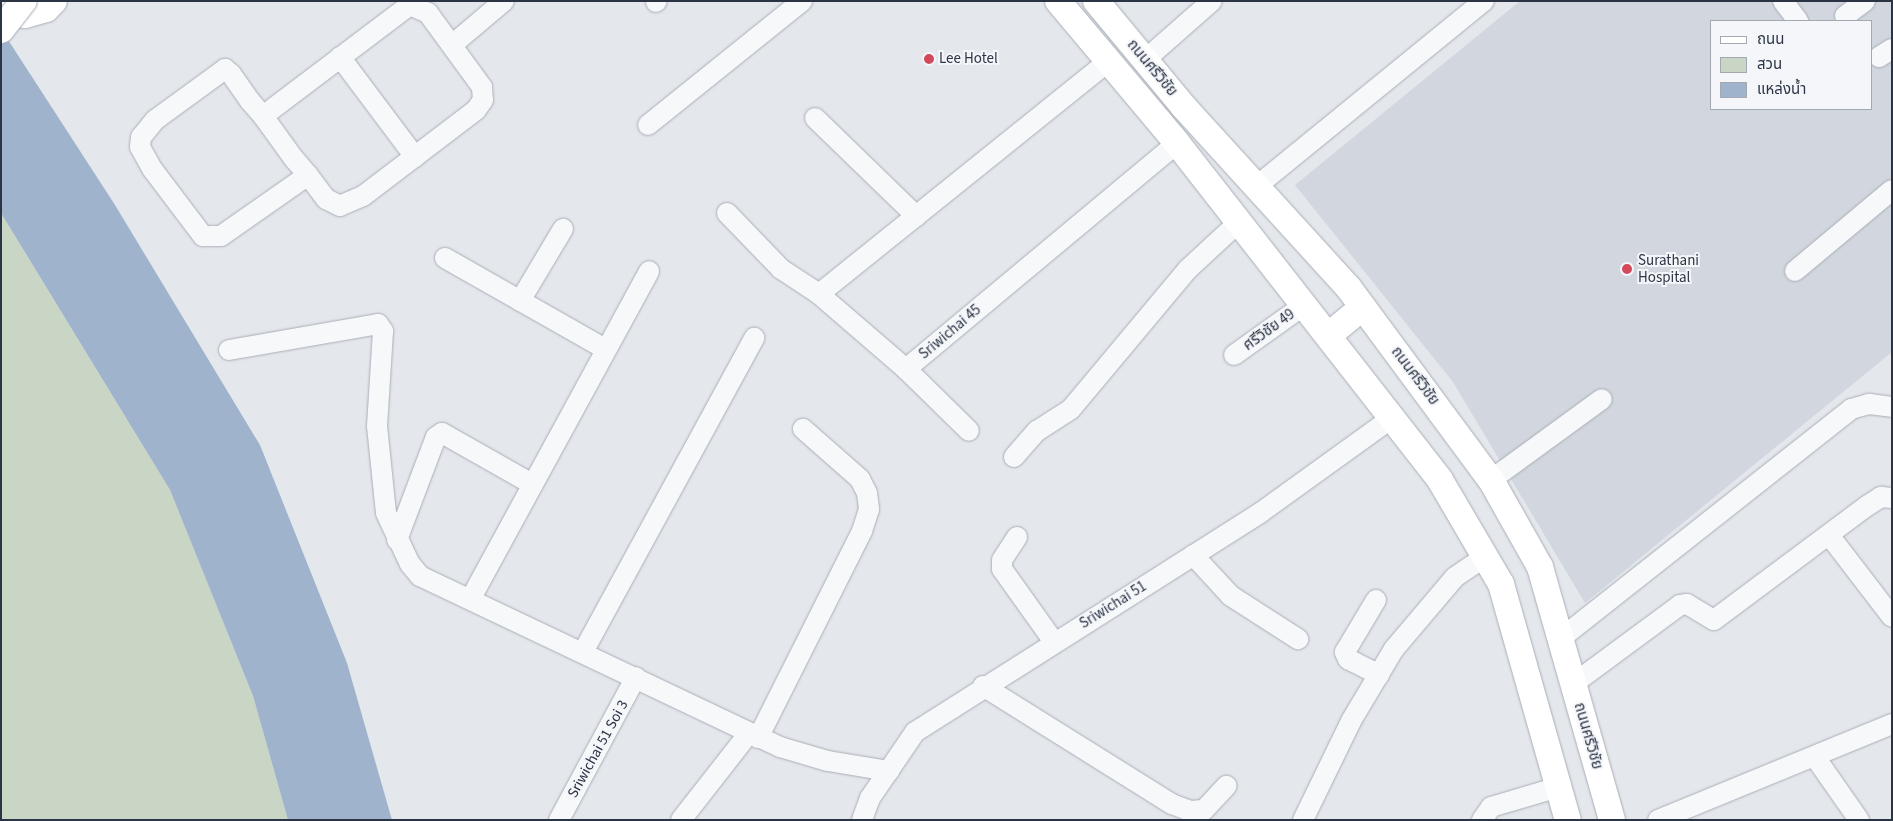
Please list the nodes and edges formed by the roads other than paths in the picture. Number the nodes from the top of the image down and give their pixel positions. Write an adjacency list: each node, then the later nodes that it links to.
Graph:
1 (24, 1): 14 (main road, bridge)
2 (54, 1): 11 (main road)
3 (504, 1): 15 (street)
4 (802, 1): 21 (street)
5 (1058, 1): 18 (main road, ถนนศรีวิชัย)
6 (1096, 1): 17 (main road, ถนนศรีวิชัย)
7 (1212, 1): 17 (street)
8 (1484, 1): 25 (street)
9 (1783, 1): 13 (street)
10 (1865, 1): 12 (street)
11 (1, 2)
12 (1845, 16)
13 (1797, 20)
14 (1, 30)
15 (452, 45): 16 (street); 23 (street)
16 (340, 57): 19 (street); 23 (street)
17 (1145, 60): 25 (main road, ถนนศรีวิชัย)
18 (1109, 61): 22 (main road, ถนนศรีวิชัย); 28 (street)
19 (263, 116): 24 (street); 24 (street)
20 (815, 118): 28 (street)
21 (648, 125)
22 (1177, 143): 29 (main road, ถนนศรีวิชัย); 43 (street, Sriwichai 45)
23 (415, 157): 24 (street)
24 (308, 176)
25 (1257, 186): 37 (main road, ถนนศรีวิชัย)
26 (1892, 190): 33 (street)
27 (727, 213): 34 (street, Sriwichai 45)
28 (916, 216): 34 (street)
29 (1239, 222): 36 (main road, ถนนศรีวิชัย); 49 (street)
30 (563, 230): 35 (street)
31 (446, 258): 35 (street)
32 (649, 271): 40 (street)
33 (1795, 271)
34 (819, 294): 43 (street, Sriwichai 45)
35 (520, 300): 40 (street)
36 (1304, 305): 38 (main road, ถนนศรีวิชัย); 42 (street, ศรีวิชัย 49)
37 (1363, 307): 38 (main road); 50 (main road, ถนนศรีวิชัย)
38 (1329, 335): 46 (main road, ถนนศรีวิชัย)
39 (754, 338): 64 (street)
40 (605, 349): 51 (street)
41 (229, 350): 55 (street)
42 (1234, 355)
43 (906, 369): 48 (street)
44 (1602, 399): 50 (street)
45 (1892, 407): 62 (street)
46 (1393, 417): 56 (street, Sriwichai 51); 57 (main road, ถนนศรีวิชัย)
47 (803, 429): 70 (street)
48 (969, 431)
49 (1014, 457)
50 (1491, 480): 62 (main road, ถนนศรีวิชัย)
51 (532, 484): 55 (street); 58 (street)
52 (1892, 498): 53 (street)
53 (1829, 535): 60 (street); 67 (street)
54 (1017, 537): 63 (street)
55 (397, 540): 58 (street)
56 (1193, 555): 61 (street); 63 (street, Sriwichai 51)
57 (1485, 557): 65 (street); 74 (main road, ถนนศรีวิชัย)
58 (471, 598): 64 (street)
59 (1376, 600): 65 (street)
60 (1892, 617)
61 (1298, 639)
62 (1560, 639): 67 (main road, ถนนศรีวิชัย)
63 (1054, 642): 68 (street, Sriwichai 51)
64 (583, 652): 66 (street)
65 (1379, 675): 78 (street)
66 (636, 678): 70 (street); 75 (street, Sriwichai 51 Soi 3)
67 (1573, 684): 81 (main road, ถนนศรีวิชัย)
68 (983, 686): 72 (street, Sriwichai 51); 73 (street)
69 (1892, 724): 71 (street)
70 (753, 736): 72 (street); 76 (street)
71 (1815, 757): 82 (street); 83 (street)
72 (889, 772): 77 (street, Sriwichai 51)
73 (1226, 786)
74 (1559, 787): 79 (street); 80 (main road, ถนนศรีวิชัย)
75 (559, 820)
76 (681, 820)
77 (862, 820)
78 (1303, 820)
79 (1482, 820)
80 (1568, 820)
81 (1612, 820)
82 (1658, 820)
83 (1859, 820)

